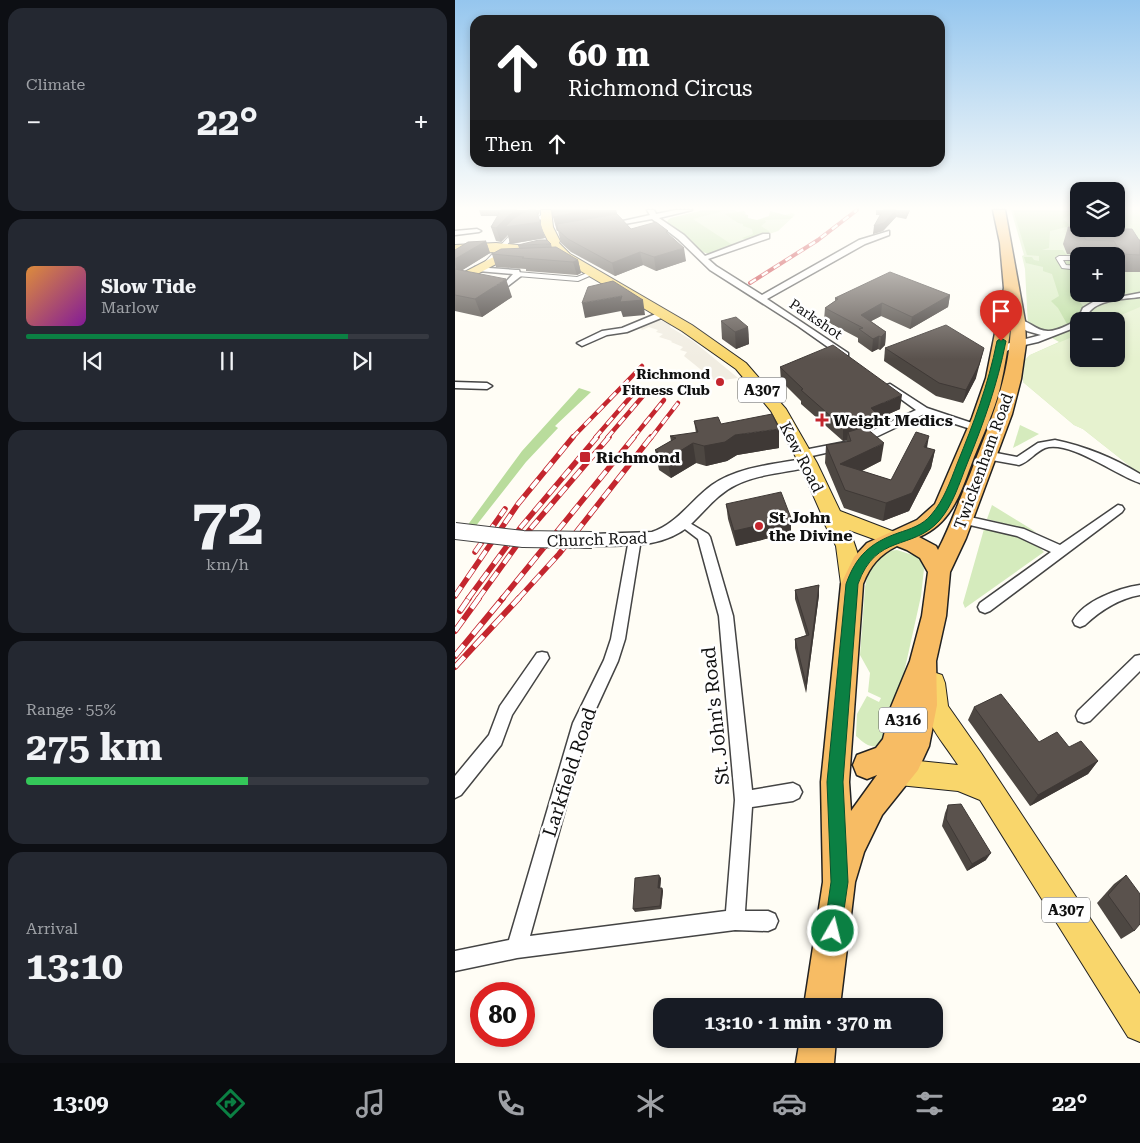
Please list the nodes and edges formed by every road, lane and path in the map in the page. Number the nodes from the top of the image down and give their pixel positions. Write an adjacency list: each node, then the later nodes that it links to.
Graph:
1 (491, 260): 7 (main road)
2 (567, 260): 9 (main road, A307)
3 (706, 260): 15 (street, Parkshot)
4 (831, 260): 15 (street)
5 (1008, 260): 13 (highway, Twickenham Road / A316)
6 (1060, 260): 8 (street)
7 (481, 267): 10 (street); 11 (main road)
8 (1070, 267)
9 (592, 273): 10 (street); 17 (main road, A307)
10 (517, 274): 12 (street)
11 (455, 282)
12 (508, 284)
13 (1011, 288): 18 (highway, Twickenham Road / A316); 23 (highway, Twickenham Road / A316)
14 (1140, 294): 16 (street)
15 (761, 300): 24 (street, Parkshot)
16 (1084, 312)
17 (663, 314): 21 (street); 31 (main road, Kew Road / A307)
18 (1018, 322): 20 (street); 22 (highway, Twickenham Road / A316)
19 (1070, 326): 20 (street)
20 (1050, 334): 22 (street)
21 (582, 343)
22 (1018, 344): 23 (street); 30 (highway, Twickenham Road / A316)
23 (999, 352): 29 (highway, Twickenham Road / A316)
24 (853, 361)
25 (882, 382): 28 (street)
26 (455, 385): 27 (street)
27 (487, 386)
28 (923, 410): 29 (street); 31 (street)
29 (977, 428): 41 (highway, Twickenham Road / A316)
30 (986, 455): 32 (street); 37 (highway, Twickenham Road / A316)
31 (805, 458): 36 (main road, Kew Road / A307); 38 (street, Church Road)
32 (1019, 461): 33 (street); 34 (street)
33 (1005, 470)
34 (1140, 479)
35 (1118, 509): 42 (street)
36 (830, 515): 41 (main road); 44 (main road, A307)
37 (961, 519): 42 (street); 43 (highway, Twickenham Road / A316)
38 (683, 523): 40 (street, Church Road); 59 (street, St. John's Road)
39 (455, 531): 40 (street, Church Road, bridge)
40 (635, 538): 63 (street, Larkfield Road)
41 (894, 539): 43 (highway); 44 (highway, A316)
42 (1061, 551): 46 (street)
43 (939, 572): 47 (highway, A316)
44 (852, 584): 53 (highway, A316)
45 (1140, 590): 48 (street)
46 (985, 607)
47 (934, 616): 51 (highway, A316); 57 (main road, A307)
48 (1079, 621)
49 (542, 658): 56 (street)
50 (1140, 661): 52 (street)
51 (923, 662): 54 (highway, A316); 55 (highway, A316)
52 (1085, 716)
53 (840, 742): 54 (highway); 60 (highway, A316)
54 (867, 765): 55 (highway)
55 (899, 772): 57 (main road); 60 (highway, A316)
56 (455, 789)
57 (988, 789): 66 (main road, A307)
58 (793, 792): 59 (street)
59 (743, 800): 61 (street, St. John's Road)
60 (839, 882): 65 (highway, A316)
61 (735, 920): 62 (street); 63 (street)
62 (769, 921)
63 (517, 948): 64 (street)
64 (455, 961)
65 (823, 998)
66 (1136, 1008)
67 (817, 1048): 68 (highway)
68 (815, 1063)

